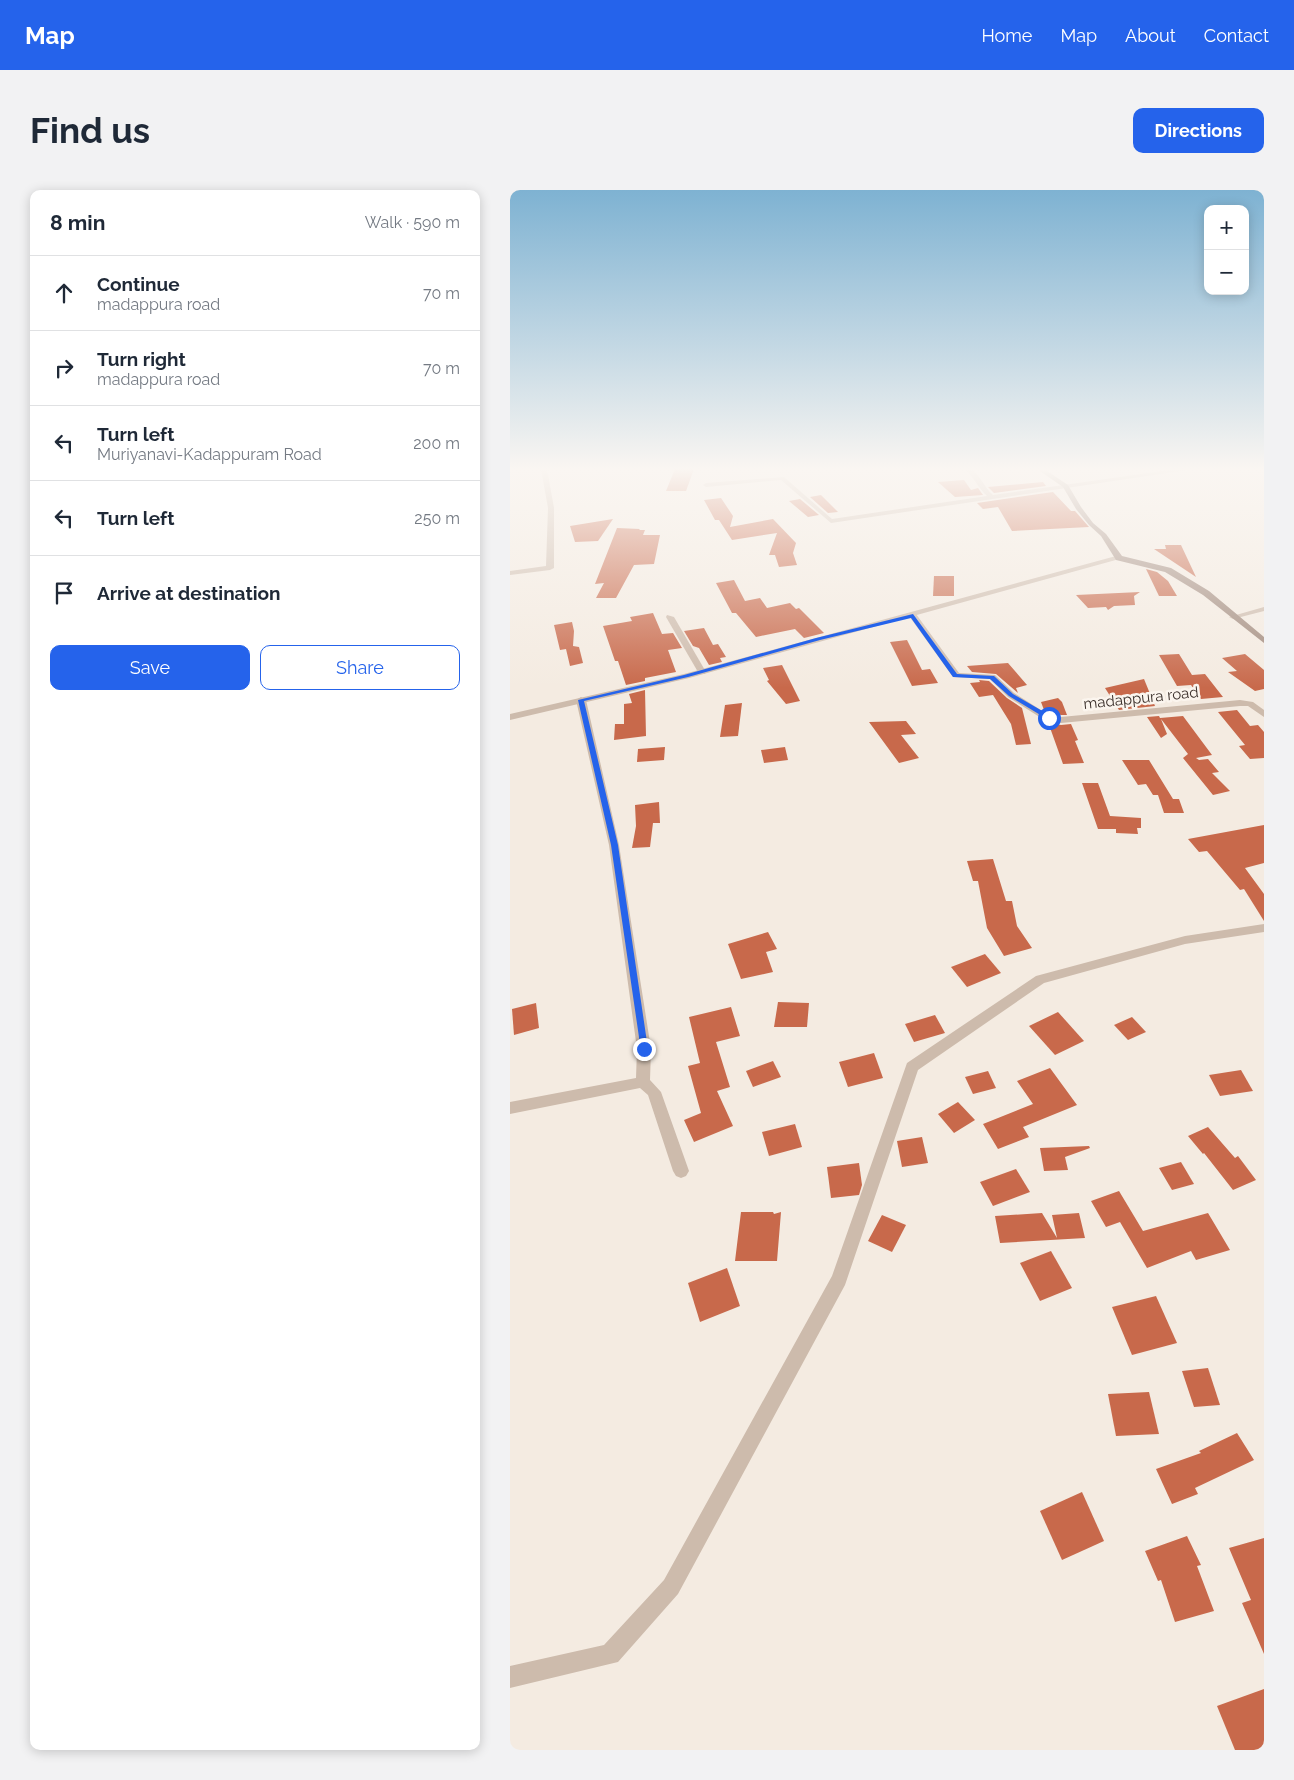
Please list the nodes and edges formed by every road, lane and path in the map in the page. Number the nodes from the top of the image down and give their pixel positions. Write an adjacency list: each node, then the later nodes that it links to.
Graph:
1 (550, 542): 4 (street)
2 (1108, 542): 3 (main road)
3 (1119, 558): 6 (street); 8 (main road)
4 (510, 573)
5 (1264, 609): 8 (street)
6 (913, 616): 10 (street); 12 (street, madappura road)
7 (670, 617): 10 (street)
8 (1234, 617): 9 (main road)
9 (1264, 641)
10 (702, 672): 11 (street)
11 (581, 700): 13 (street); 15 (street)
12 (1264, 714)
13 (510, 717)
14 (1264, 928): 18 (street)
15 (643, 1082): 16 (street); 17 (street)
16 (510, 1108)
17 (681, 1171)
18 (510, 1677)

